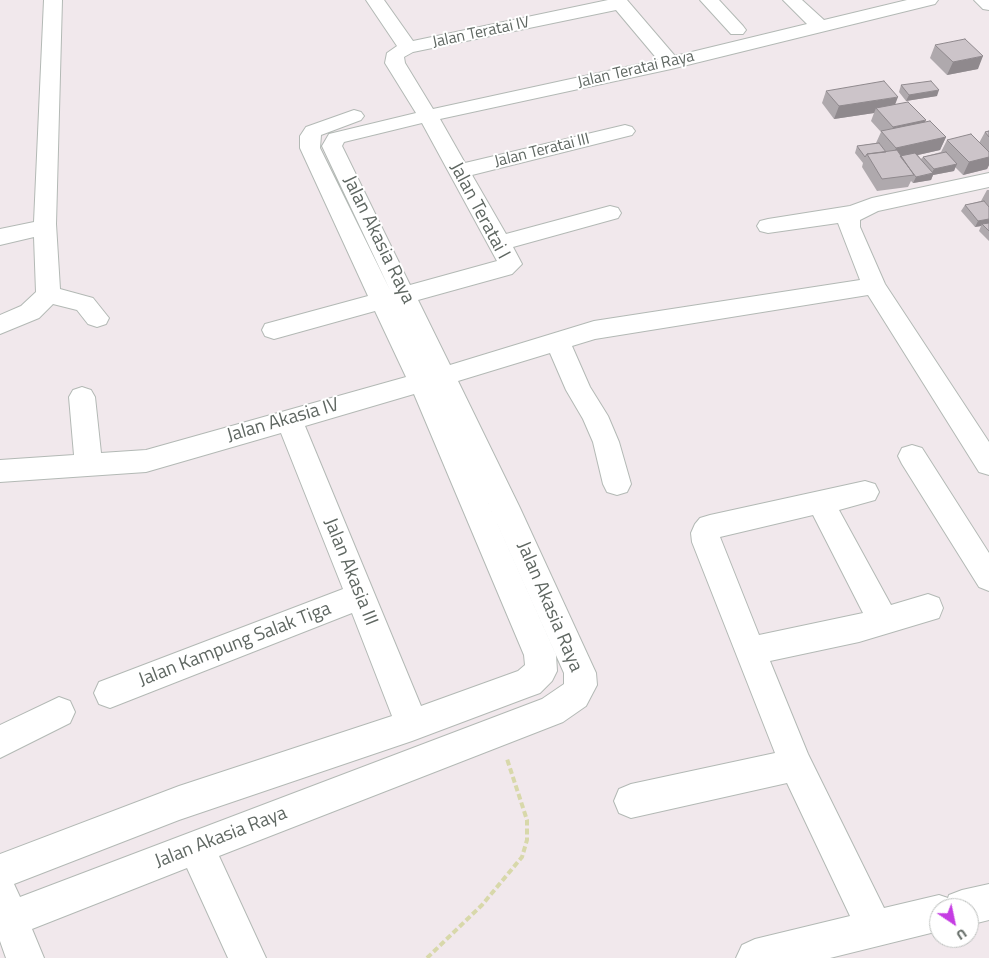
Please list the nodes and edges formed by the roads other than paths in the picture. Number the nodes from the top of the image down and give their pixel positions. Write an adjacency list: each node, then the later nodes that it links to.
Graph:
1 (53, 0): 25 (street)
2 (375, 0): 13 (street)
3 (709, 0): 12 (street)
4 (792, 0): 11 (street)
5 (868, 0): 11 (street, Jalan Teratai Raya)
6 (929, 0): 9 (street, Jalan Teratai Raya)
7 (983, 0): 10 (street)
8 (619, 2): 13 (street, Jalan Teratai IV); 14 (street)
9 (888, 4): 11 (street, Jalan Teratai Raya)
10 (989, 5)
11 (814, 21): 12 (street, Jalan Teratai Raya); 15 (street, Jalan Teratai Raya)
12 (737, 30): 14 (street, Jalan Teratai Raya)
13 (408, 48): 16 (street, Jalan Teratai IV)
14 (659, 48): 15 (street); 16 (street, Jalan Teratai Raya)
15 (671, 63): 16 (street, Jalan Teratai Raya)
16 (423, 108): 17 (street, Jalan Teratai Raya); 19 (street, Jalan Teratai Raya); 20 (street, Jalan Teratai I)
17 (313, 131): 30 (street, Jalan Akasia Raya)
18 (625, 131): 20 (street, Jalan Teratai III)
19 (342, 135): 30 (street, Jalan Akasia Raya)
20 (459, 171): 27 (street, Jalan Teratai I)
21 (989, 180): 22 (street)
22 (854, 213): 24 (street); 28 (street)
23 (610, 214): 27 (street)
24 (768, 226)
25 (45, 227): 26 (street); 29 (street)
26 (0, 237)
27 (500, 243): 30 (street, Jalan Teratai I)
28 (874, 286): 34 (street, Jalan Akasia IV); 40 (street)
29 (48, 294): 31 (street); 32 (street)
30 (394, 297): 33 (street); 35 (street, Jalan Akasia Raya)
31 (97, 318)
32 (0, 325)
33 (274, 330)
34 (558, 341): 35 (street, Jalan Akasia IV); 42 (street)
35 (432, 379): 37 (street, Jalan Akasia IV); 51 (street, Jalan Akasia Raya); 54 (street, Jalan Akasia Raya)
36 (82, 397): 39 (street)
37 (289, 418): 39 (street, Jalan Akasia IV); 46 (street, Jalan Akasia III)
38 (912, 456): 45 (street)
39 (88, 464): 41 (street, Jalan Akasia IV)
40 (989, 464)
41 (0, 471)
42 (618, 484)
43 (865, 492): 44 (street)
44 (820, 502): 48 (street); 49 (street)
45 (989, 578)
46 (360, 596): 50 (street, Jalan Kampung Salak Tiga); 53 (street, Jalan Akasia III)
47 (928, 608): 48 (street)
48 (883, 620): 49 (street)
49 (751, 651): 56 (street)
50 (110, 693)
51 (487, 698): 53 (street, Jalan Akasia Raya); 54 (street)
52 (59, 712): 55 (street)
53 (412, 725): 59 (street, Jalan Akasia Raya)
54 (499, 732): 58 (street, Jalan Akasia Raya)
55 (0, 742)
56 (796, 765): 57 (street); 62 (street)
57 (631, 801)
58 (196, 848): 60 (street, Jalan Akasia Raya); 64 (street)
59 (0, 872)
60 (5, 906): 63 (street)
61 (929, 915): 62 (street)
62 (875, 928): 65 (street)
63 (25, 958)
64 (247, 958)
65 (755, 958)

